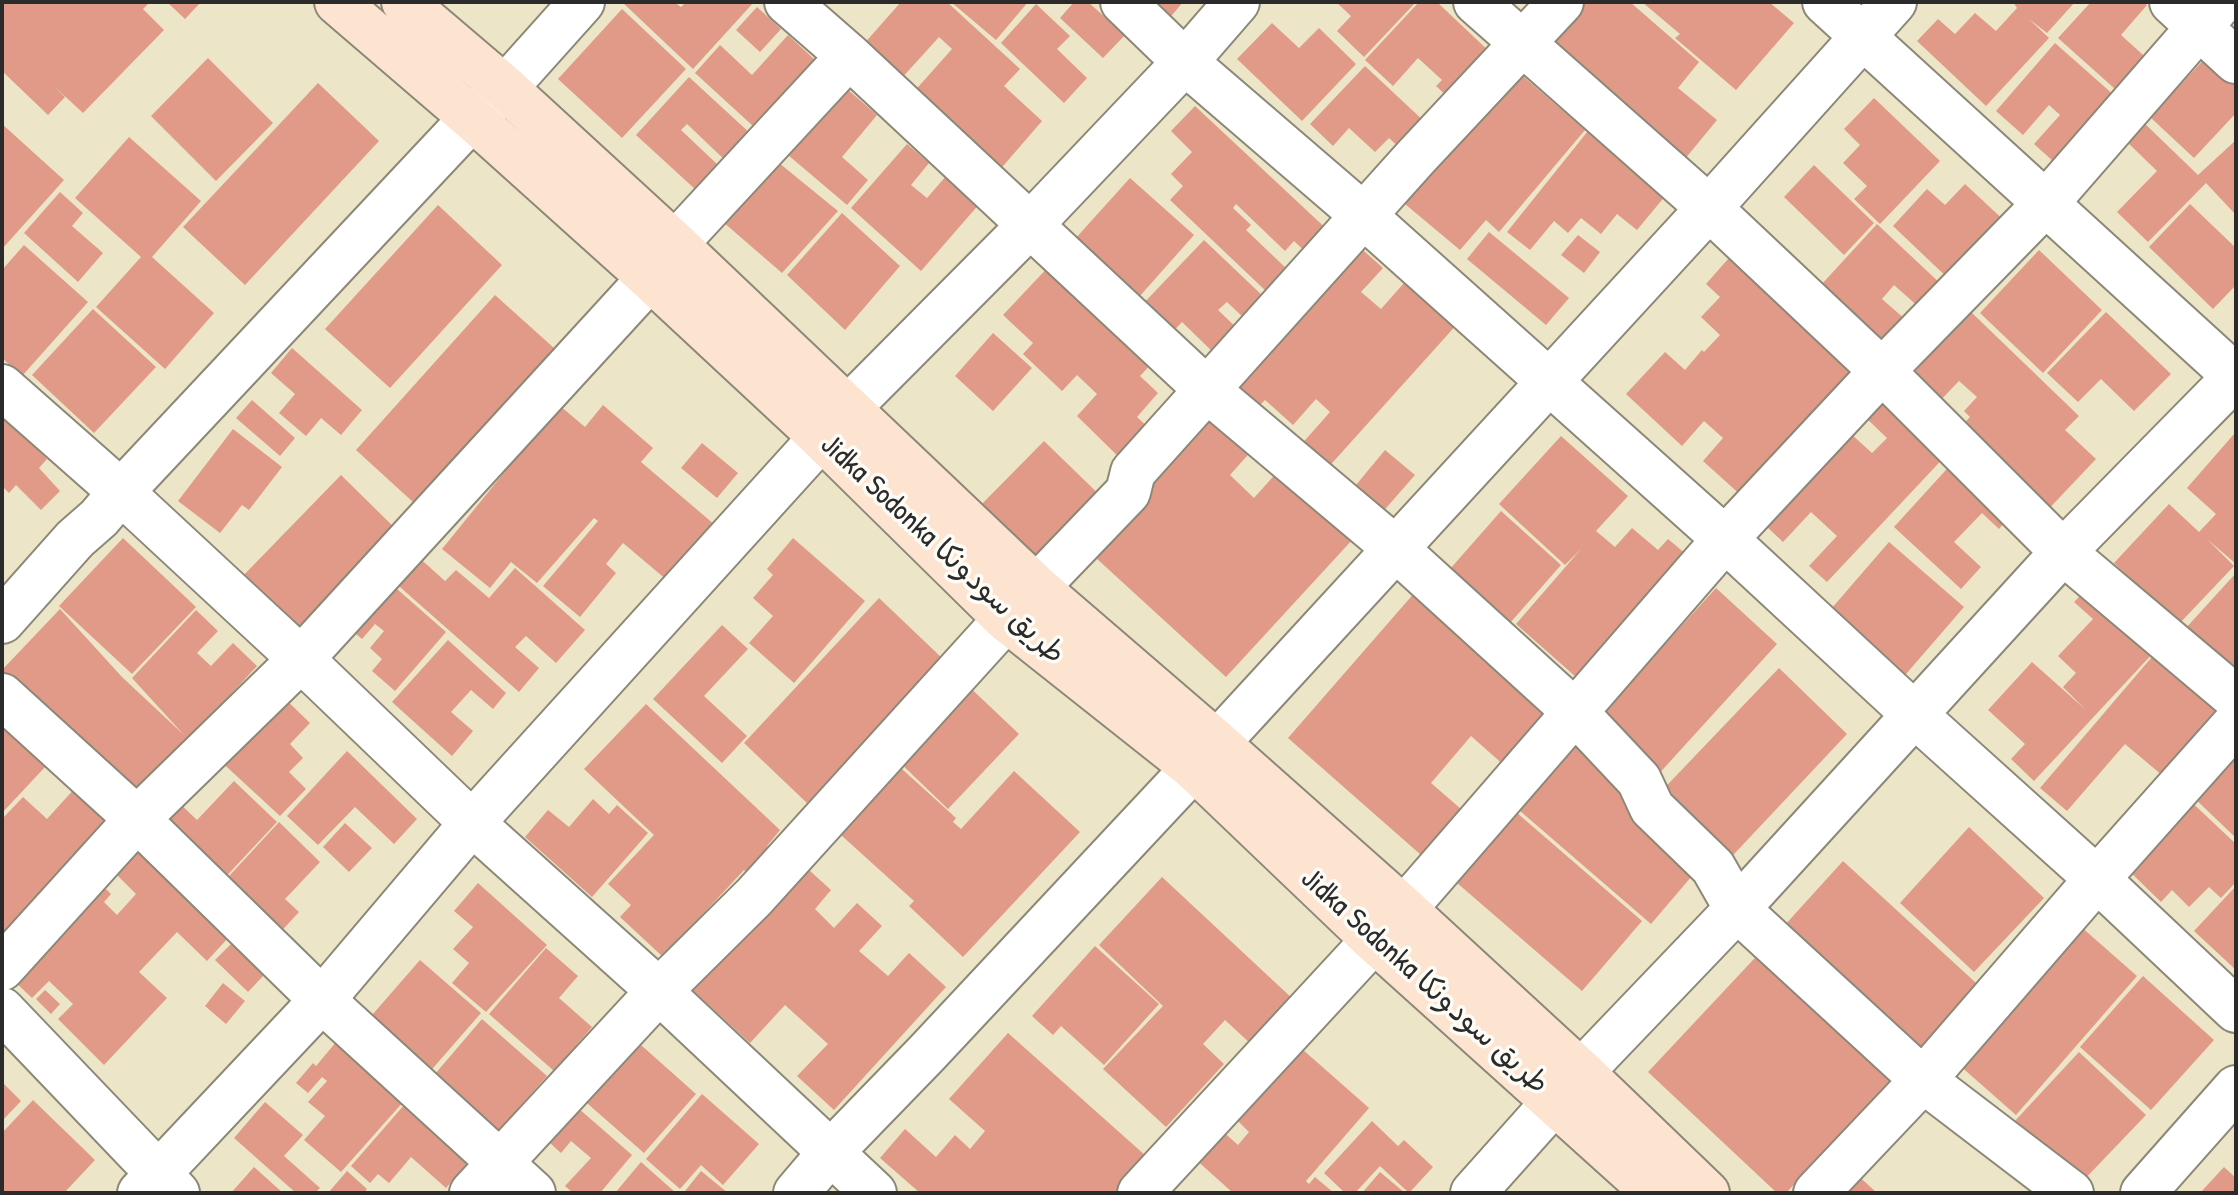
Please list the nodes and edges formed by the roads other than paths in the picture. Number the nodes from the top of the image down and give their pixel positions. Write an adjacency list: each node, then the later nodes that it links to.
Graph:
1 (337, 2): 18 (main road, Jidka Sodonka طريق سودونكا)
2 (404, 2): 17 (main road, Jidka Sodonka طريق سودونكا)
3 (582, 2): 17 (street)
4 (787, 2): 14 (street)
5 (1123, 2): 16 (street)
6 (1237, 2): 16 (street)
7 (1476, 2): 13 (street)
8 (1561, 2): 13 (street)
9 (1825, 2): 12 (street)
10 (1894, 2): 12 (street)
11 (2198, 11): 15 (street); 19 (street)
12 (1864, 37): 19 (street); 20 (street)
13 (1521, 43): 20 (street); 21 (street)
14 (849, 56): 22 (street); 23 (street)
15 (2236, 61)
16 (1185, 62): 21 (street); 22 (street)
17 (505, 88): 18 (street); 23 (main road, Jidka Sodonka طريق سودونكا)
18 (472, 118): 23 (main road, Jidka Sodonka طريق سودونكا); 30 (street)
19 (2046, 203): 24 (street); 25 (street)
20 (1709, 208): 24 (street); 26 (street)
21 (1364, 216): 26 (street); 28 (street)
22 (1030, 225): 28 (street); 29 (street)
23 (662, 261): 29 (main road, Jidka Sodonka طريق سودونكا); 37 (street)
24 (1882, 371): 31 (street); 33 (street)
25 (2236, 377): 33 (street)
26 (1551, 382): 31 (street); 32 (street)
27 (2, 387): 30 (street)
28 (1206, 389): 32 (street); 34 (street)
29 (835, 422): 34 (main road, Jidka Sodonka طريق سودونكا); 35 (main road, Jidka Sodonka طريق سودونكا); 45 (street)
30 (121, 492): 36 (street); 37 (street)
31 (1725, 539): 40 (street); 41 (street)
32 (1396, 549): 40 (street); 43 (street)
33 (2063, 552): 39 (street); 41 (street)
34 (1037, 588): 35 (street); 43 (main road, Jidka Sodonka طريق سودونكا)
35 (1006, 619): 43 (main road, Jidka Sodonka طريق سودونكا); 51 (street)
36 (2, 621)
37 (301, 659): 44 (street); 45 (street)
38 (2, 696): 44 (street)
39 (2236, 698)
40 (1575, 712): 47 (street); 48 (street)
41 (1916, 716): 46 (street); 48 (street)
42 (2236, 723): 46 (street)
43 (1206, 756): 47 (main road, Jidka Sodonka طريق سودونكا); 49 (main road, Jidka Sodonka طريق سودونكا); 58 (street)
44 (137, 819): 50 (street); 52 (street)
45 (472, 823): 51 (street); 52 (street)
46 (2097, 879): 54 (street); 55 (street)
47 (1404, 909): 56 (main road, Jidka Sodonka طريق سودونكا)
48 (1737, 909): 55 (street); 56 (street)
49 (1374, 940): 56 (main road, Jidka Sodonka طريق سودونكا); 64 (street)
50 (2, 968)
51 (659, 991): 58 (street); 59 (street)
52 (322, 1000): 59 (street); 60 (street)
53 (2, 1010): 60 (street)
54 (2236, 1010)
55 (1923, 1080): 68 (street); 69 (street)
56 (1568, 1087): 65 (street); 66 (main road, Jidka Sodonka طريق سودونكا); 67 (main road, Jidka Sodonka طريق سودونكا)
57 (2236, 1088): 70 (street)
58 (830, 1153): 62 (street); 63 (street)
59 (486, 1178): 61 (street)
60 (158, 1187)
61 (533, 1193)
62 (796, 1193)
63 (874, 1193)
64 (1140, 1193)
65 (1473, 1193)
66 (1655, 1193)
67 (1707, 1193)
68 (1816, 1193)
69 (2071, 1193)
70 (2143, 1193)

